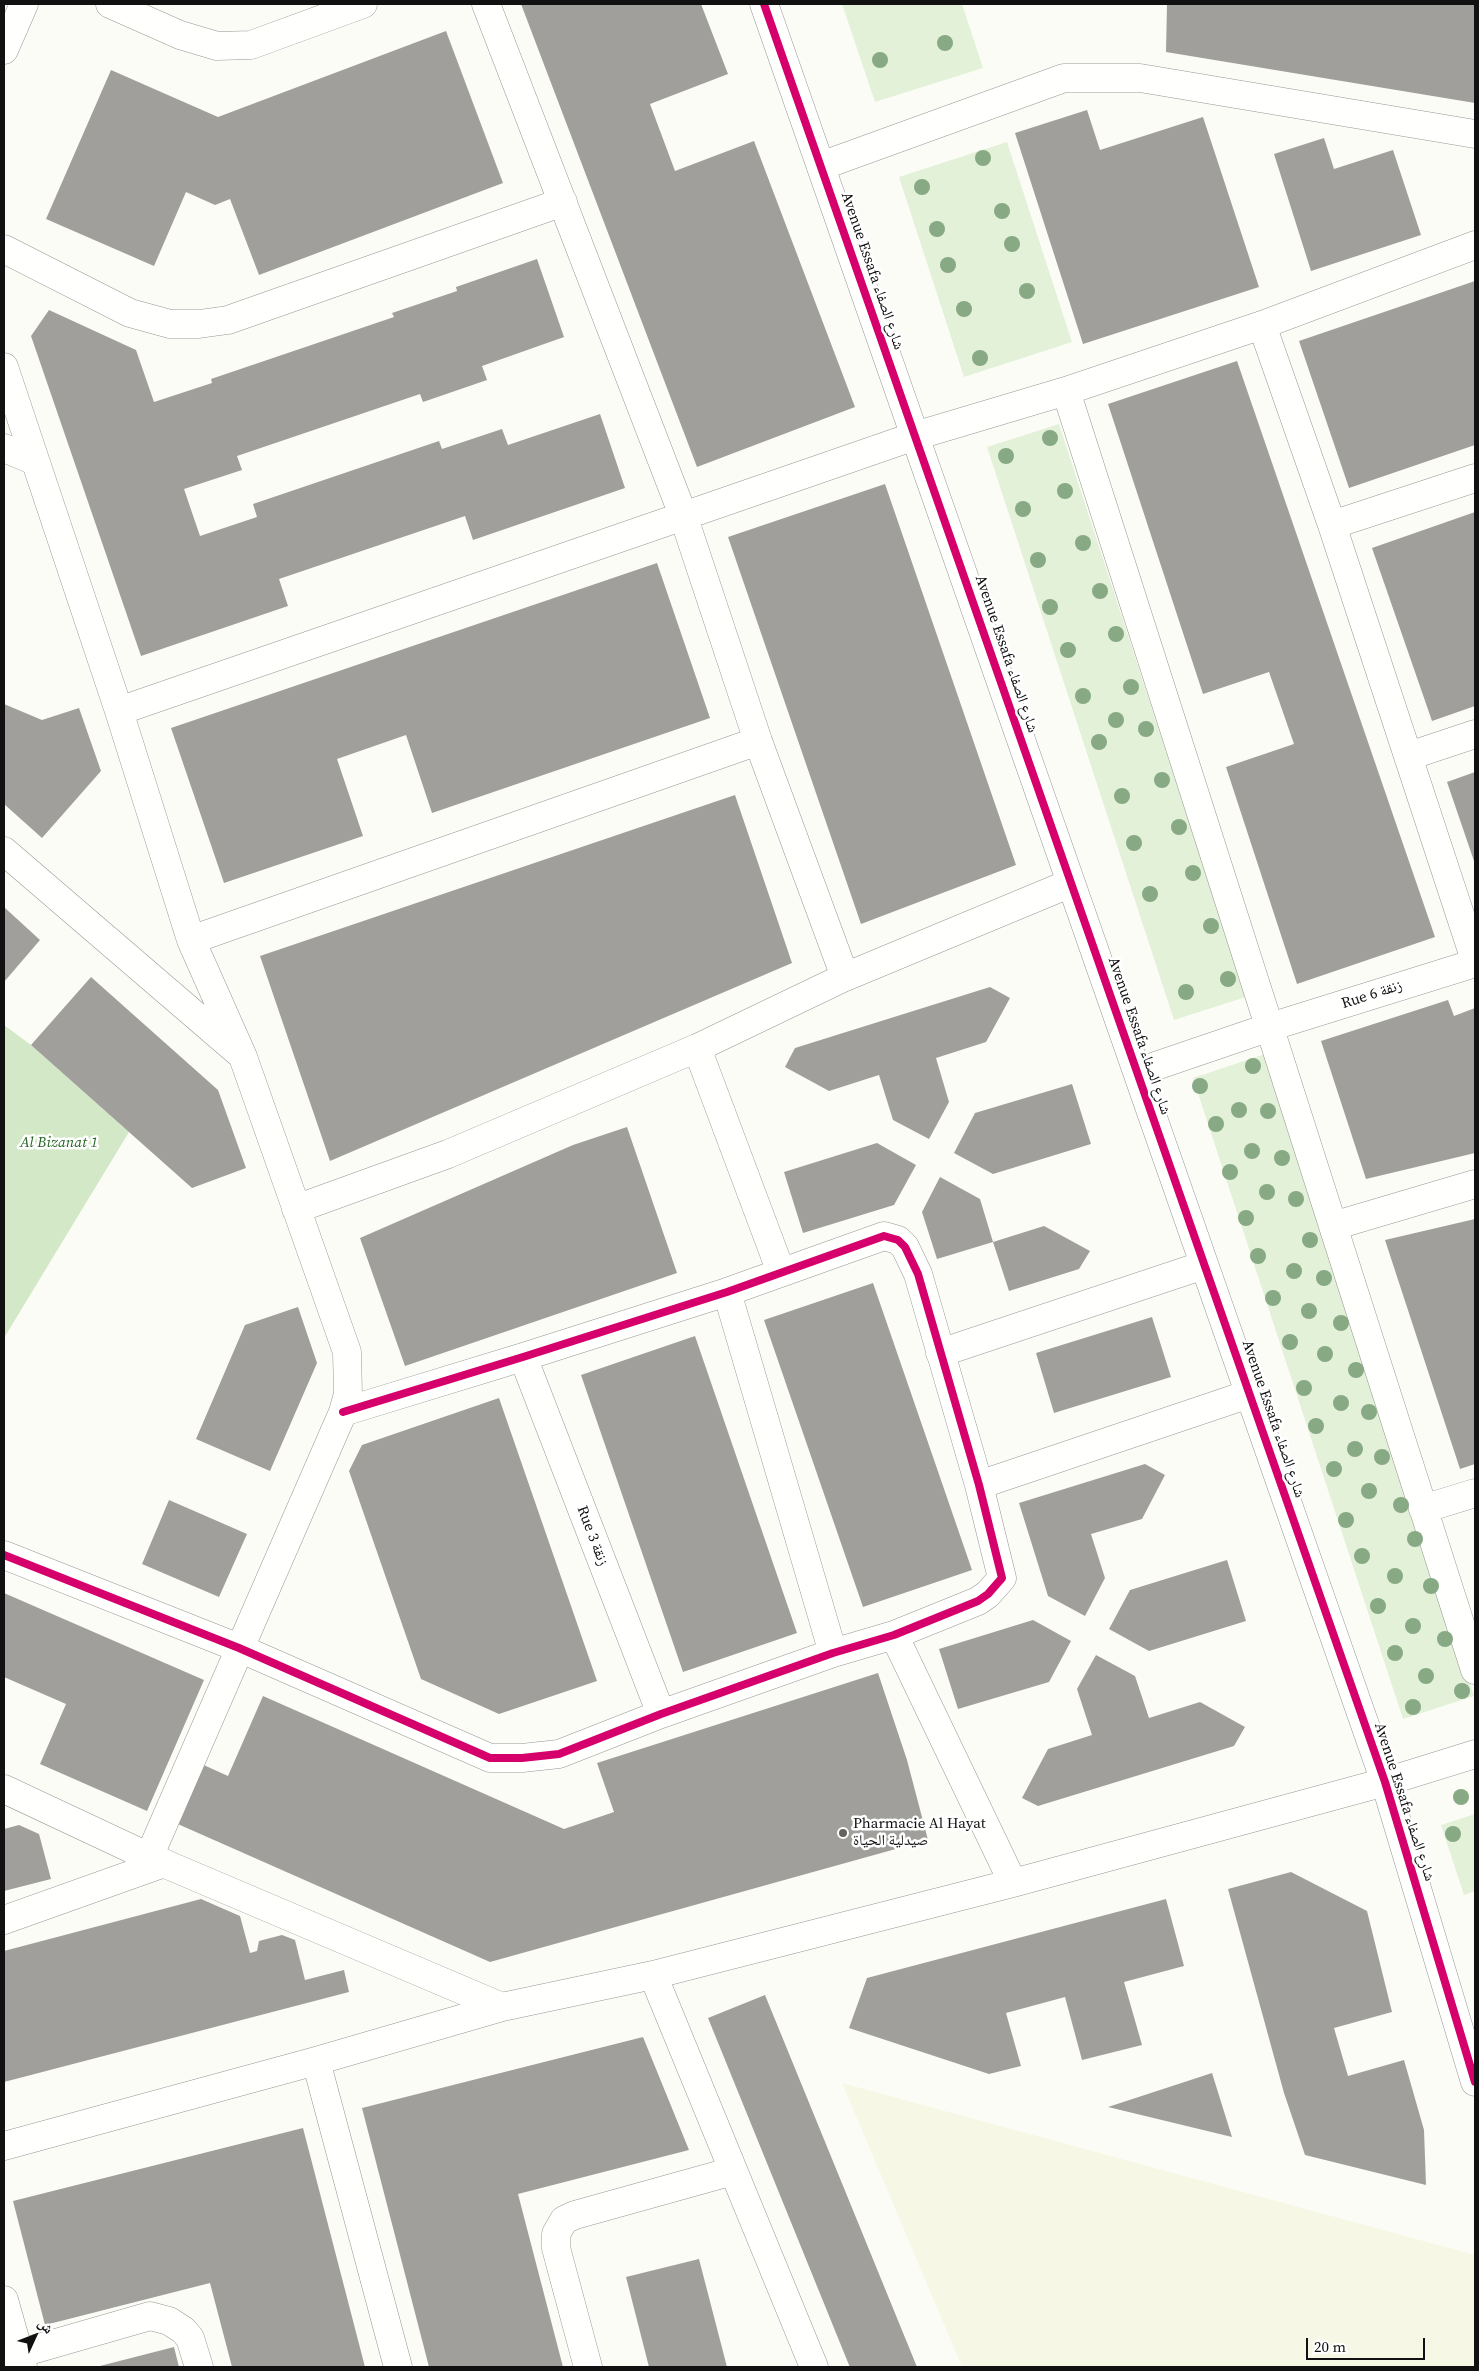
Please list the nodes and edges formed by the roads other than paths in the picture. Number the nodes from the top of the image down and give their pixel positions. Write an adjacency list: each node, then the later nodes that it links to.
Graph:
1 (24, 4): 6 (street)
2 (110, 4): 3 (street)
3 (363, 4)
4 (486, 4): 9 (street)
5 (764, 4): 8 (street, Avenue Essafa شارع الصفاء)
6 (4, 50)
7 (1475, 134): 8 (street)
8 (821, 166): 15 (street, Avenue Essafa شارع الصفاء)
9 (563, 202): 11 (street); 19 (street)
10 (1475, 245): 12 (street)
11 (4, 249)
12 (1262, 325): 14 (street); 20 (street)
13 (4, 367): 17 (street)
14 (1066, 391): 15 (street); 30 (street)
15 (915, 436): 19 (street); 26 (street, Avenue Essafa شارع الصفاء)
16 (4, 448): 17 (street)
17 (35, 461): 21 (street)
18 (1475, 478): 20 (street)
19 (683, 515): 21 (street); 23 (street)
20 (1332, 526): 24 (street)
21 (119, 711): 27 (street)
22 (1475, 734): 24 (street)
23 (758, 741): 27 (street); 29 (street)
24 (1409, 756): 28 (street)
25 (4, 851): 32 (street)
26 (1071, 883): 29 (street); 33 (street, Avenue Essafa شارع الصفاء)
27 (192, 940): 32 (street)
28 (1475, 961): 30 (street, Rue 6 زنقة)
29 (845, 977): 31 (street)
30 (1270, 1027): 33 (street, Rue 6 زنقة); 36 (street)
31 (698, 1048): 35 (street); 38 (street)
32 (243, 1057): 35 (street)
33 (1138, 1072): 37 (street, Avenue Essafa شارع الصفاء)
34 (1475, 1184): 36 (street)
35 (296, 1209): 43 (street)
36 (1333, 1226): 46 (street)
37 (1204, 1265): 40 (street); 42 (street, Avenue Essafa شارع الصفاء)
38 (781, 1272): 39 (street); 40 (street)
39 (727, 1292): 41 (street); 50 (street)
40 (940, 1354): 44 (street)
41 (523, 1357): 43 (street); 52 (street, Rue 3 زنقة)
42 (1249, 1394): 44 (street); 54 (street, Avenue Essafa شارع الصفاء)
43 (343, 1412): 49 (street)
44 (979, 1485): 48 (street)
45 (1475, 1493): 46 (street)
46 (1424, 1509): 51 (street)
47 (4, 1554): 49 (street)
48 (894, 1635): 50 (street); 57 (street)
49 (239, 1648): 52 (street); 56 (street)
50 (833, 1653): 52 (street)
51 (1475, 1670)
52 (661, 1714)
53 (1475, 1754): 54 (street)
54 (1385, 1782): 57 (street); 62 (street, Avenue Essafa شارع الصفاء)
55 (4, 1789): 56 (street)
56 (156, 1860): 58 (street); 60 (street)
57 (1013, 1883): 59 (street)
58 (4, 1920)
59 (653, 1976): 60 (street); 64 (street)
60 (502, 2008): 61 (street)
61 (316, 2061): 63 (street); 68 (street)
62 (1475, 2082)
63 (4, 2146)
64 (733, 2171): 69 (street); 70 (street)
65 (4, 2300): 66 (street)
66 (15, 2360): 67 (street)
67 (199, 2367)
68 (398, 2367)
69 (588, 2367)
70 (814, 2367)

